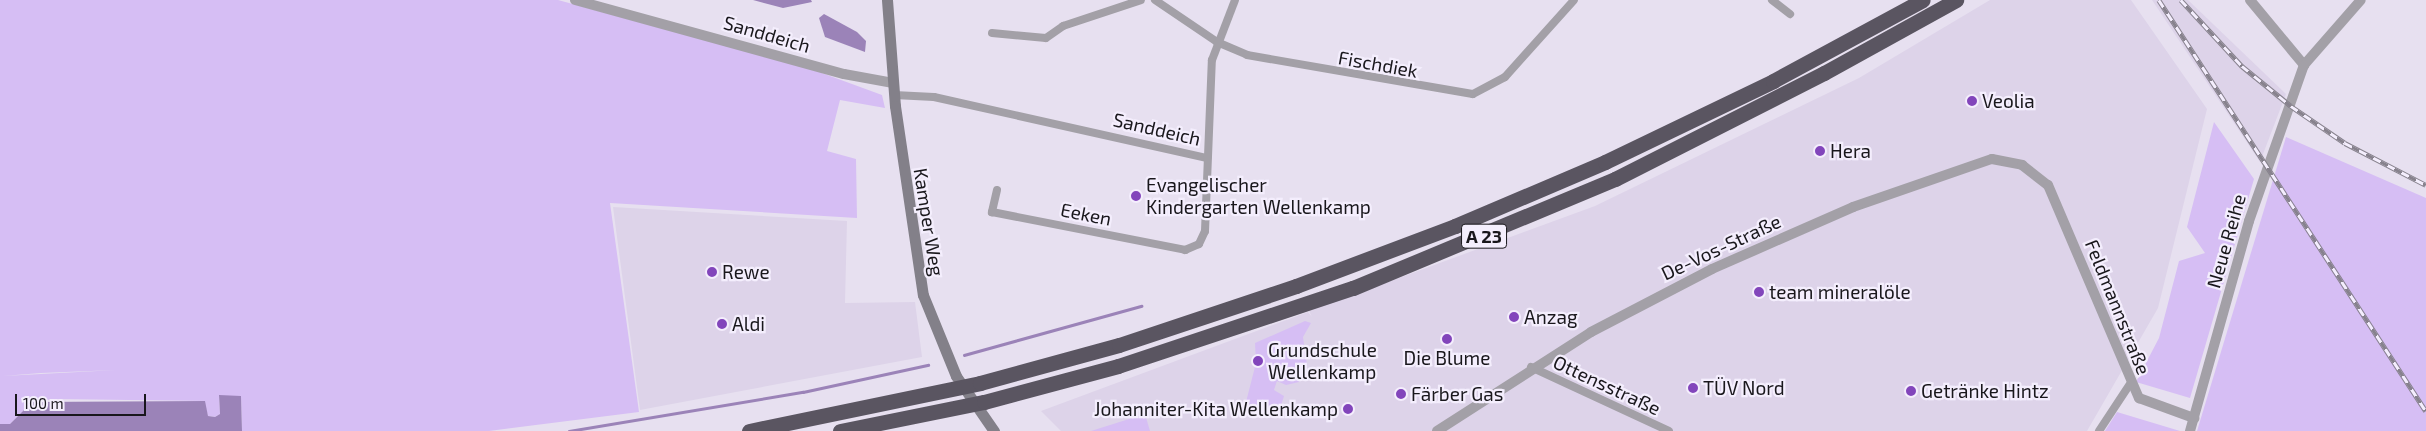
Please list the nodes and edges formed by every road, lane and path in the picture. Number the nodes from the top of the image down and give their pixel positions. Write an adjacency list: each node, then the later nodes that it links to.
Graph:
1 (575, 0): 16 (street, Sanddeich)
2 (887, 0): 16 (main road, Kamper Weg)
3 (1141, 0): 13 (street)
4 (1155, 0): 14 (street, Fischdiek)
5 (1235, 0): 14 (street)
6 (1574, 0): 14 (street, Fischdiek)
7 (1772, 0): 12 (street)
8 (1923, 0): 24 (highway, A 23)
9 (1956, 0): 25 (highway, A 23)
10 (2250, 0): 15 (street)
11 (2361, 0): 15 (street)
12 (1790, 14)
13 (992, 33)
14 (1216, 42): 18 (street)
15 (2304, 65): 23 (street, Neue Reihe)
16 (893, 83): 17 (main road, Kamper Weg)
17 (894, 95): 18 (street, Sanddeich); 26 (main road, Kamper Weg)
18 (1207, 158): 20 (street, Eeken)
19 (2040, 176): 21 (street, De-Vos-Straße); 22 (street, Feldmannstraße)
20 (997, 190)
21 (1531, 367): 27 (street, De-Vos-Straße); 28 (street, Ottensstraße)
22 (2130, 384): 23 (street, Feldmannstraße); 29 (street)
23 (2194, 418): 30 (street, Neue Reihe)
24 (750, 431)
25 (840, 431)
26 (994, 431)
27 (1437, 431)
28 (1669, 431)
29 (2099, 431)
30 (2190, 431)

